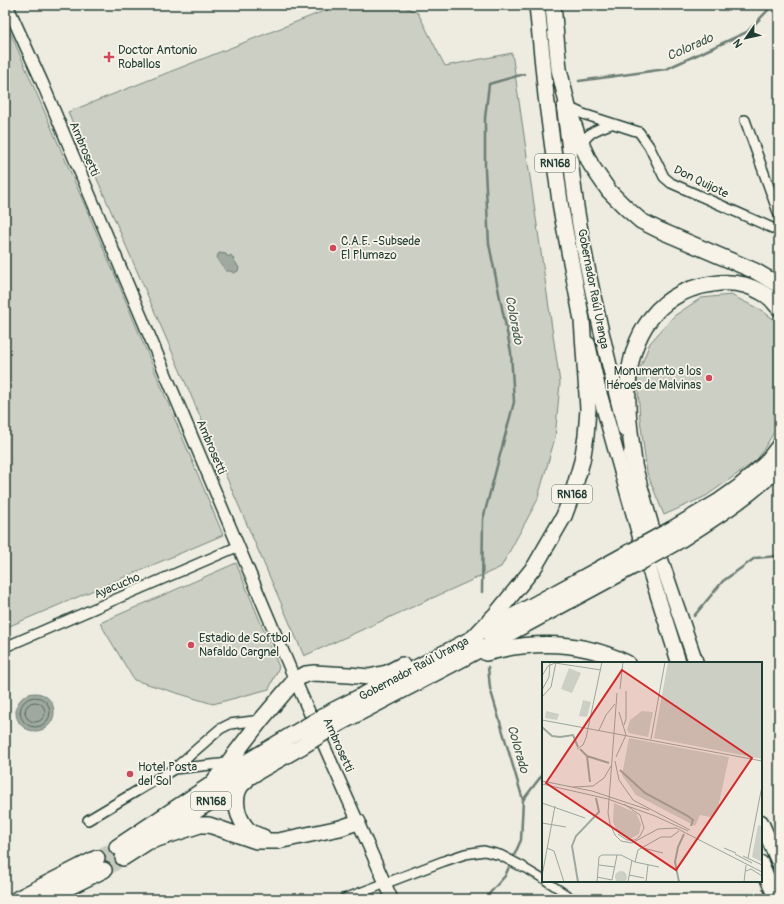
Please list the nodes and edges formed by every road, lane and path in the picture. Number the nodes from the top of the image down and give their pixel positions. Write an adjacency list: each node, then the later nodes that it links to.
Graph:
1 (7, 5): 18 (street, Ambrosetti)
2 (537, 5): 13 (highway, Gobernador Raúl Uranga / RN168)
3 (553, 5): 4 (highway, Gobernador Raúl Uranga / RN168)
4 (559, 70): 5 (highway, Gobernador Raúl Uranga / RN168); 15 (main road, Gobernador Raúl Uranga)
5 (568, 107): 7 (street, Don Quijote); 8 (highway, Gobernador Raúl Uranga / RN168)
6 (745, 120): 9 (street)
7 (611, 124): 8 (street); 10 (street, Don Quijote)
8 (582, 144): 11 (highway, Gobernador Raúl Uranga / RN168)
9 (779, 215)
10 (779, 231)
11 (779, 285)
12 (779, 308): 15 (highway)
13 (582, 320): 20 (highway, Gobernador Raúl Uranga / RN168); 25 (main road, Gobernador Raúl Uranga)
14 (779, 446): 17 (highway)
15 (634, 463): 26 (main road, Gobernador Raúl Uranga)
16 (779, 467): 17 (highway)
17 (674, 535): 19 (highway, bridge)
18 (239, 546): 21 (street, Ayacucho); 27 (street, Ambrosetti)
19 (631, 560): 20 (highway); 23 (highway, Gobernador Raúl Uranga / RN168)
20 (472, 638): 22 (highway, Gobernador Raúl Uranga / RN168)
21 (5, 647)
22 (436, 658): 27 (highway); 28 (highway, Gobernador Raúl Uranga / RN168)
23 (462, 659): 24 (highway); 28 (highway, Gobernador Raúl Uranga / RN168)
24 (625, 662)
25 (679, 662)
26 (696, 662)
27 (295, 680): 29 (highway); 35 (street, Ambrosetti)
28 (337, 717): 31 (highway, Gobernador Raúl Uranga / RN168, bridge)
29 (261, 720): 30 (highway); 32 (street)
30 (228, 763): 31 (street); 32 (street); 33 (highway)
31 (254, 766): 33 (highway, Gobernador Raúl Uranga / RN168); 37 (highway, Gobernador Raúl Uranga / RN168); 38 (highway)
32 (174, 769): 34 (street)
33 (211, 785): 37 (highway, Gobernador Raúl Uranga / RN168)
34 (88, 820)
35 (358, 822): 38 (highway); 44 (street, Ambrosetti)
36 (762, 824): 39 (main road)
37 (151, 841): 38 (highway)
38 (278, 841)
39 (779, 863)
40 (762, 865): 50 (main road)
41 (524, 867): 42 (street); 44 (street)
42 (542, 878)
43 (548, 882): 49 (street)
44 (385, 883): 47 (street); 48 (street, Ambrosetti)
45 (17, 899): 46 (highway)
46 (46, 899)
47 (344, 899)
48 (392, 899)
49 (574, 899)
50 (776, 899)

